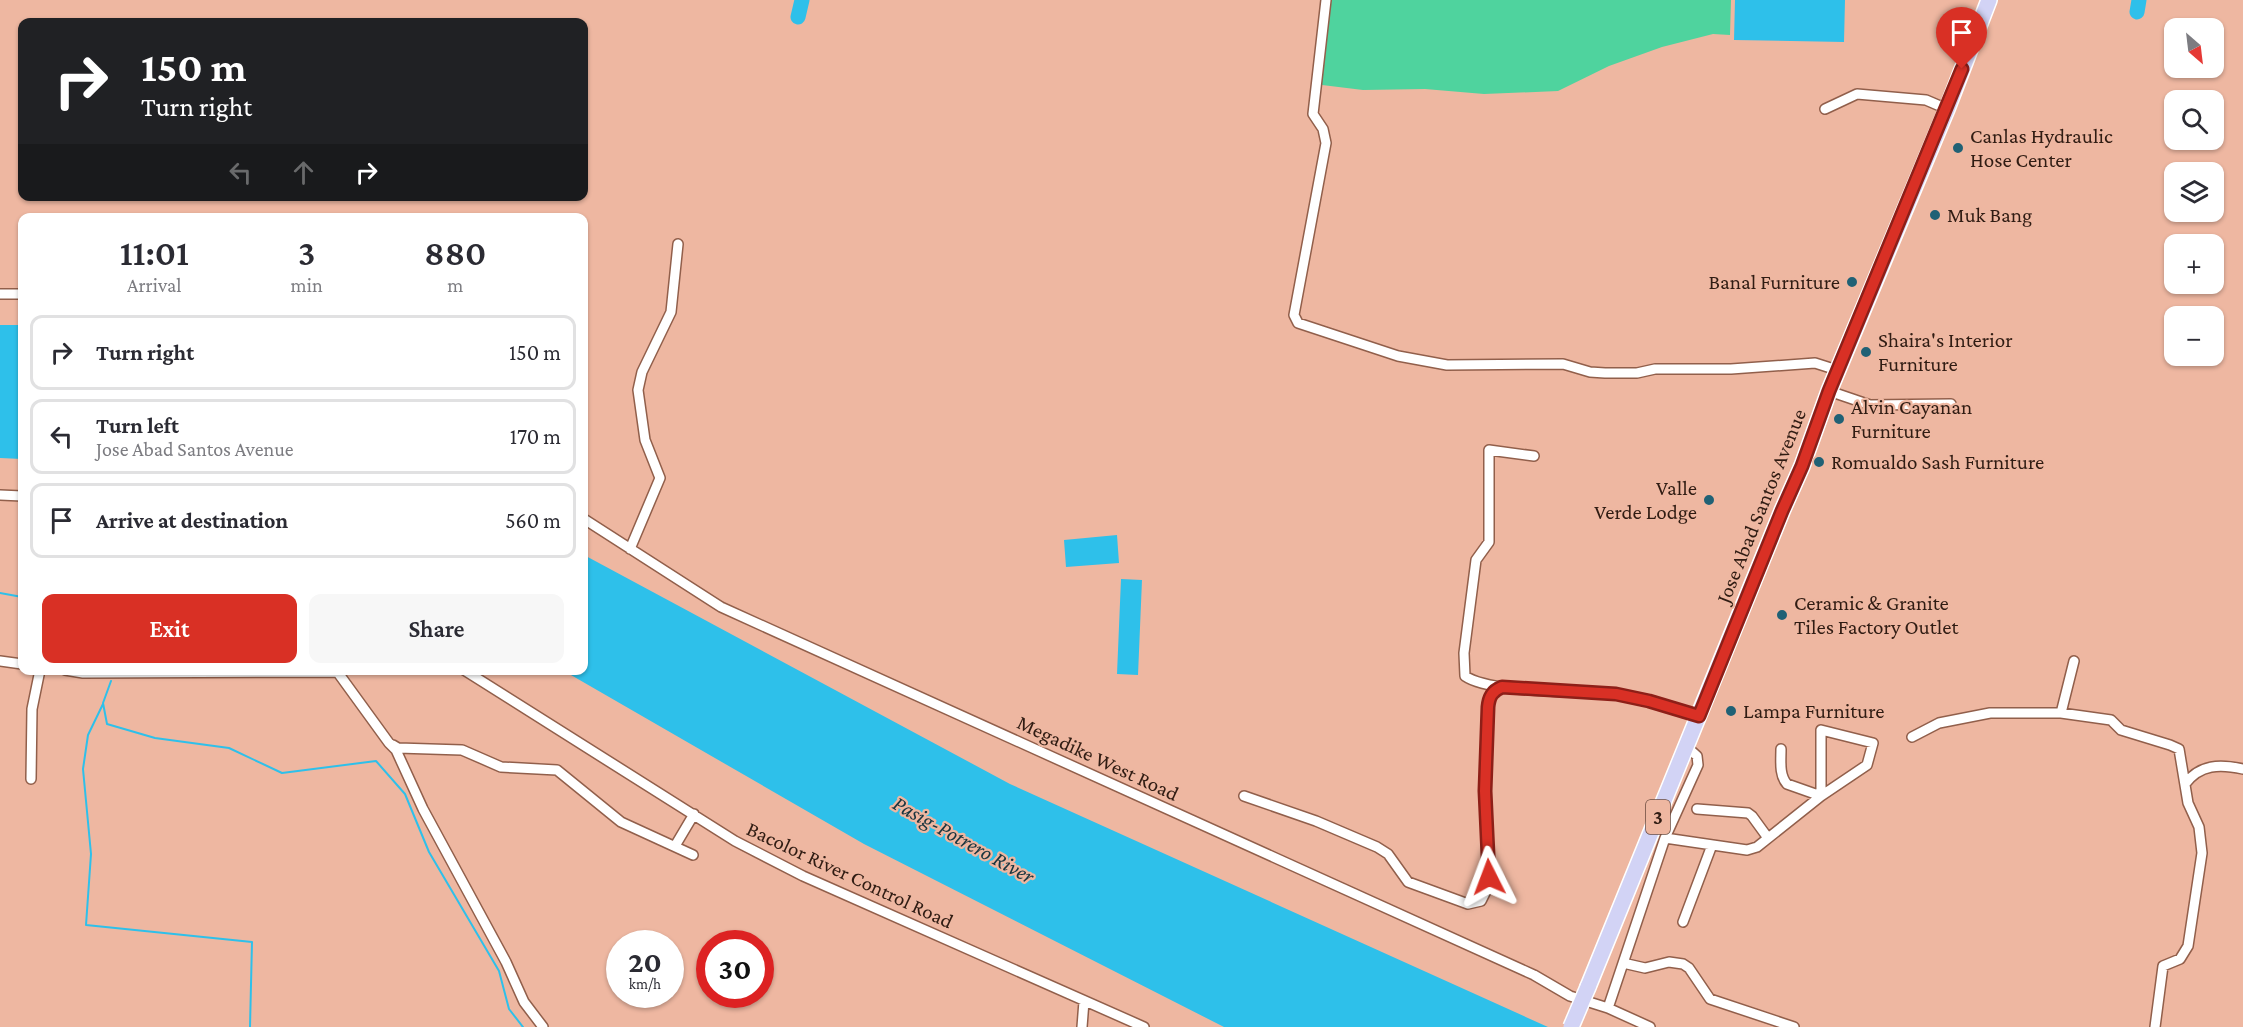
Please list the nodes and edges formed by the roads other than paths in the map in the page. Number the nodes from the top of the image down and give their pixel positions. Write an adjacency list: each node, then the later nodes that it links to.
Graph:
1 (1326, 0): 8 (street)
2 (1989, 0): 4 (highway, Jose Abad Santos Avenue / 3)
3 (1825, 109): 4 (street)
4 (1947, 109): 8 (highway, Jose Abad Santos Avenue / 3)
5 (678, 244): 15 (street)
6 (0, 294): 7 (street)
7 (18, 294)
8 (1838, 370): 9 (highway, Jose Abad Santos Avenue / 3)
9 (1829, 391): 10 (street); 24 (highway, Jose Abad Santos Avenue / 3)
10 (1950, 405)
11 (1534, 456): 22 (street)
12 (0, 495): 13 (street)
13 (18, 496)
14 (588, 522): 15 (street, Megadike West Road)
15 (630, 549): 44 (street, Megadike West Road)
16 (0, 661): 18 (street)
17 (2074, 661): 23 (street)
18 (18, 663)
19 (39, 675): 30 (street)
20 (340, 675): 26 (street)
21 (472, 675): 35 (street, Bacolor River Control Road)
22 (1502, 687): 24 (street); 32 (street)
23 (2061, 713): 25 (street); 31 (street)
24 (1699, 716): 27 (highway, Jose Abad Santos Avenue / 3)
25 (1912, 737)
26 (389, 743): 39 (street); 45 (street)
27 (1687, 747): 36 (street); 48 (highway, Jose Abad Santos Avenue / 3, bridge)
28 (1781, 749): 33 (street)
29 (2243, 769): 31 (street)
30 (31, 779)
31 (2186, 784): 51 (street)
32 (1244, 796)
33 (1821, 796): 33 (street); 37 (street)
34 (1696, 809): 37 (street)
35 (694, 814): 39 (street); 43 (street, Bacolor River Control Road)
36 (1665, 838): 38 (street); 42 (street)
37 (1768, 838): 38 (street)
38 (1712, 845): 41 (street)
39 (675, 846): 40 (street)
40 (693, 855)
41 (1683, 922)
42 (1623, 963): 44 (street); 50 (street)
43 (1084, 1000): 46 (street); 47 (street, Bacolor River Control Road)
44 (1608, 1008): 49 (street, Megadike West Road)
45 (543, 1027)
46 (1082, 1027)
47 (1144, 1027)
48 (1571, 1027)
49 (1650, 1027)
50 (1794, 1027)
51 (2156, 1027)

